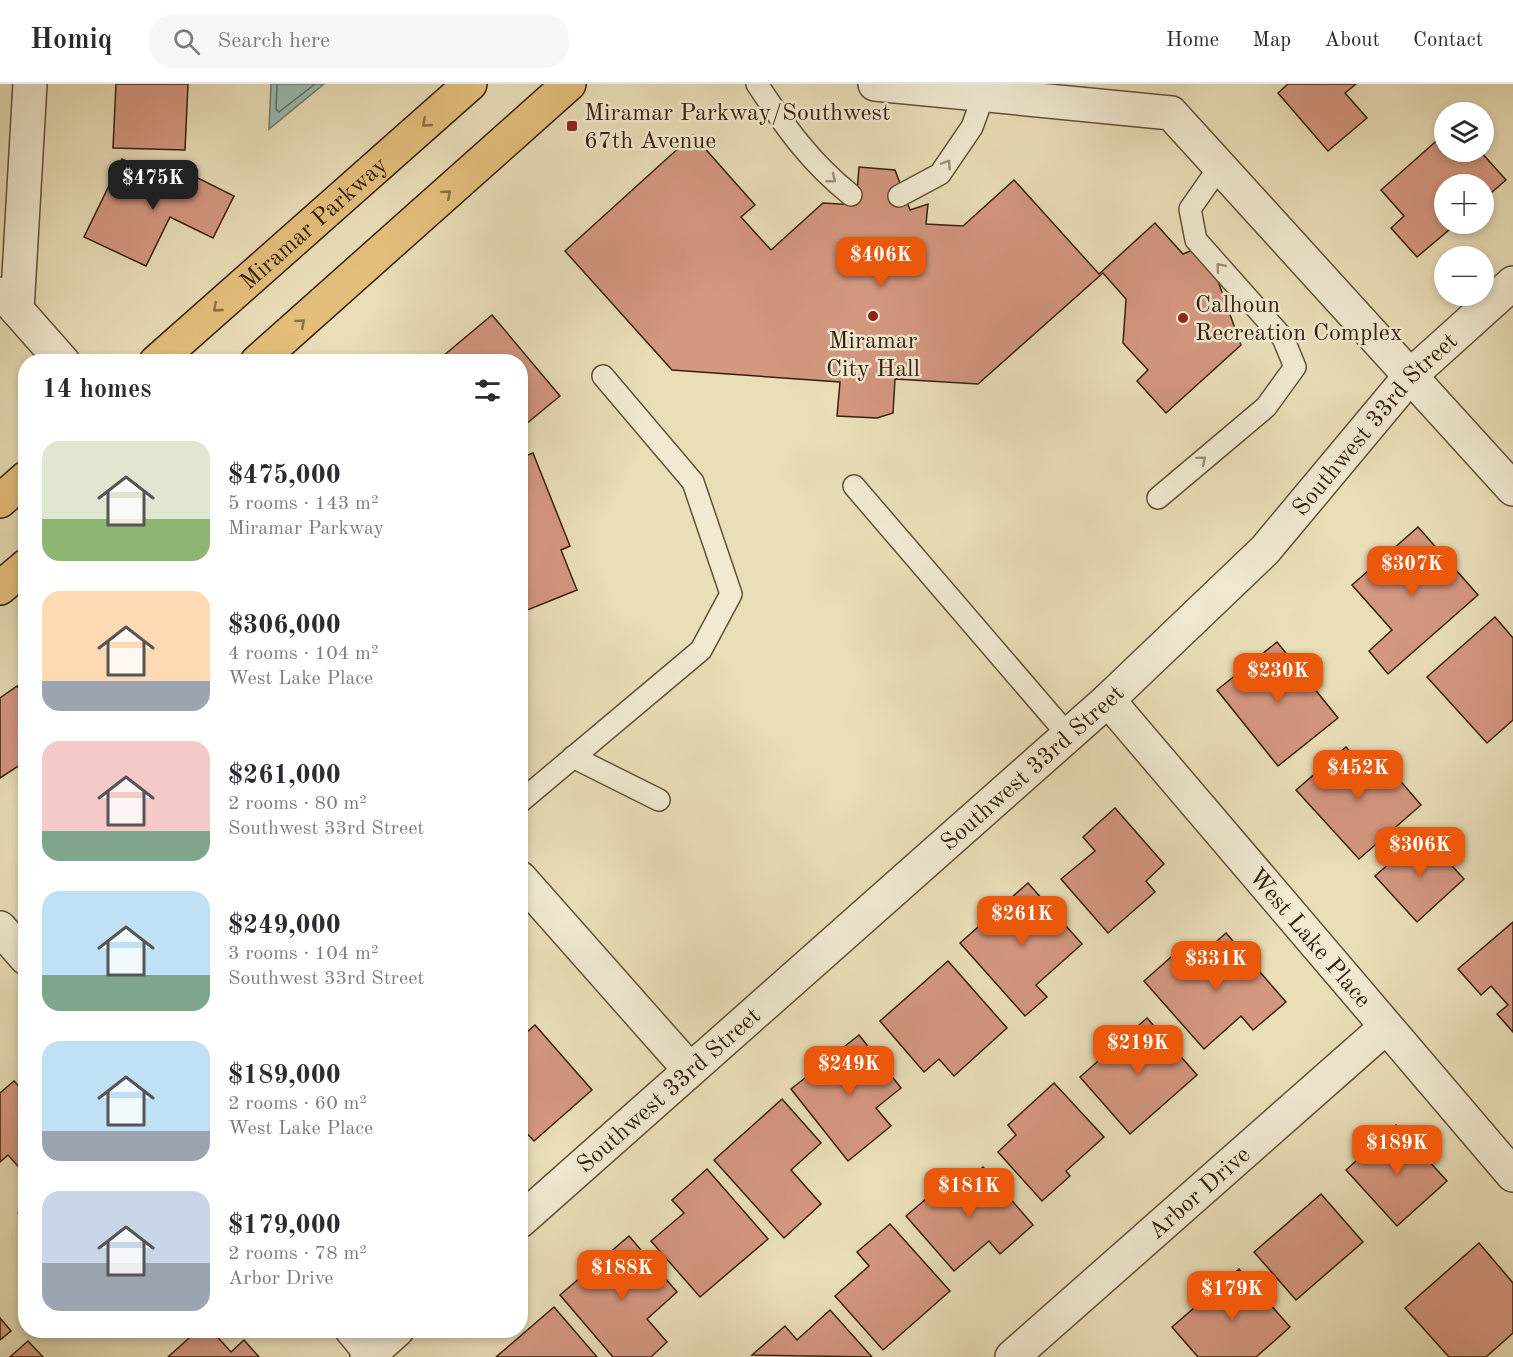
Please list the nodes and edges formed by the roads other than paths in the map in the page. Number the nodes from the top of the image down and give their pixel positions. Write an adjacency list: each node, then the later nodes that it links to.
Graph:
1 (30, 84): 11 (street)
2 (470, 84): 13 (main road, Miramar Parkway, one-way to 13)
3 (569, 84): 14 (main road, one-way to 3)
4 (757, 84): 8 (lane, one-way to 8)
5 (875, 84): 6 (street)
6 (984, 94): 7 (street); 9 (lane, one-way to 6)
7 (1220, 166): 15 (street); 20 (lane, one-way to 7)
8 (852, 195)
9 (899, 196)
10 (1513, 283): 15 (street, Southwest 33rd Street)
11 (8, 300): 12 (street)
12 (56, 354)
13 (165, 354)
14 (266, 354)
15 (1411, 375): 19 (street); 24 (street, Southwest 33rd Street)
16 (603, 376): 26 (lane)
17 (18, 485): 21 (main road)
18 (854, 486): 25 (lane)
19 (1513, 489)
20 (1158, 498)
21 (0, 501)
22 (18, 573): 23 (main road)
23 (0, 588)
24 (1108, 700): 25 (street, Southwest 33rd Street); 32 (street, West Lake Place)
25 (1068, 735): 33 (street, Southwest 33rd Street)
26 (573, 757): 27 (lane); 28 (lane)
27 (528, 795)
28 (659, 800)
29 (528, 887): 33 (street)
30 (0, 928): 31 (street)
31 (18, 948)
32 (1386, 1027): 34 (street, West Lake Place); 38 (street, Arbor Drive)
33 (690, 1070): 35 (street, Southwest 33rd Street)
34 (1513, 1175)
35 (528, 1214)
36 (381, 1338): 37 (street)
37 (363, 1347)
38 (1012, 1357)

